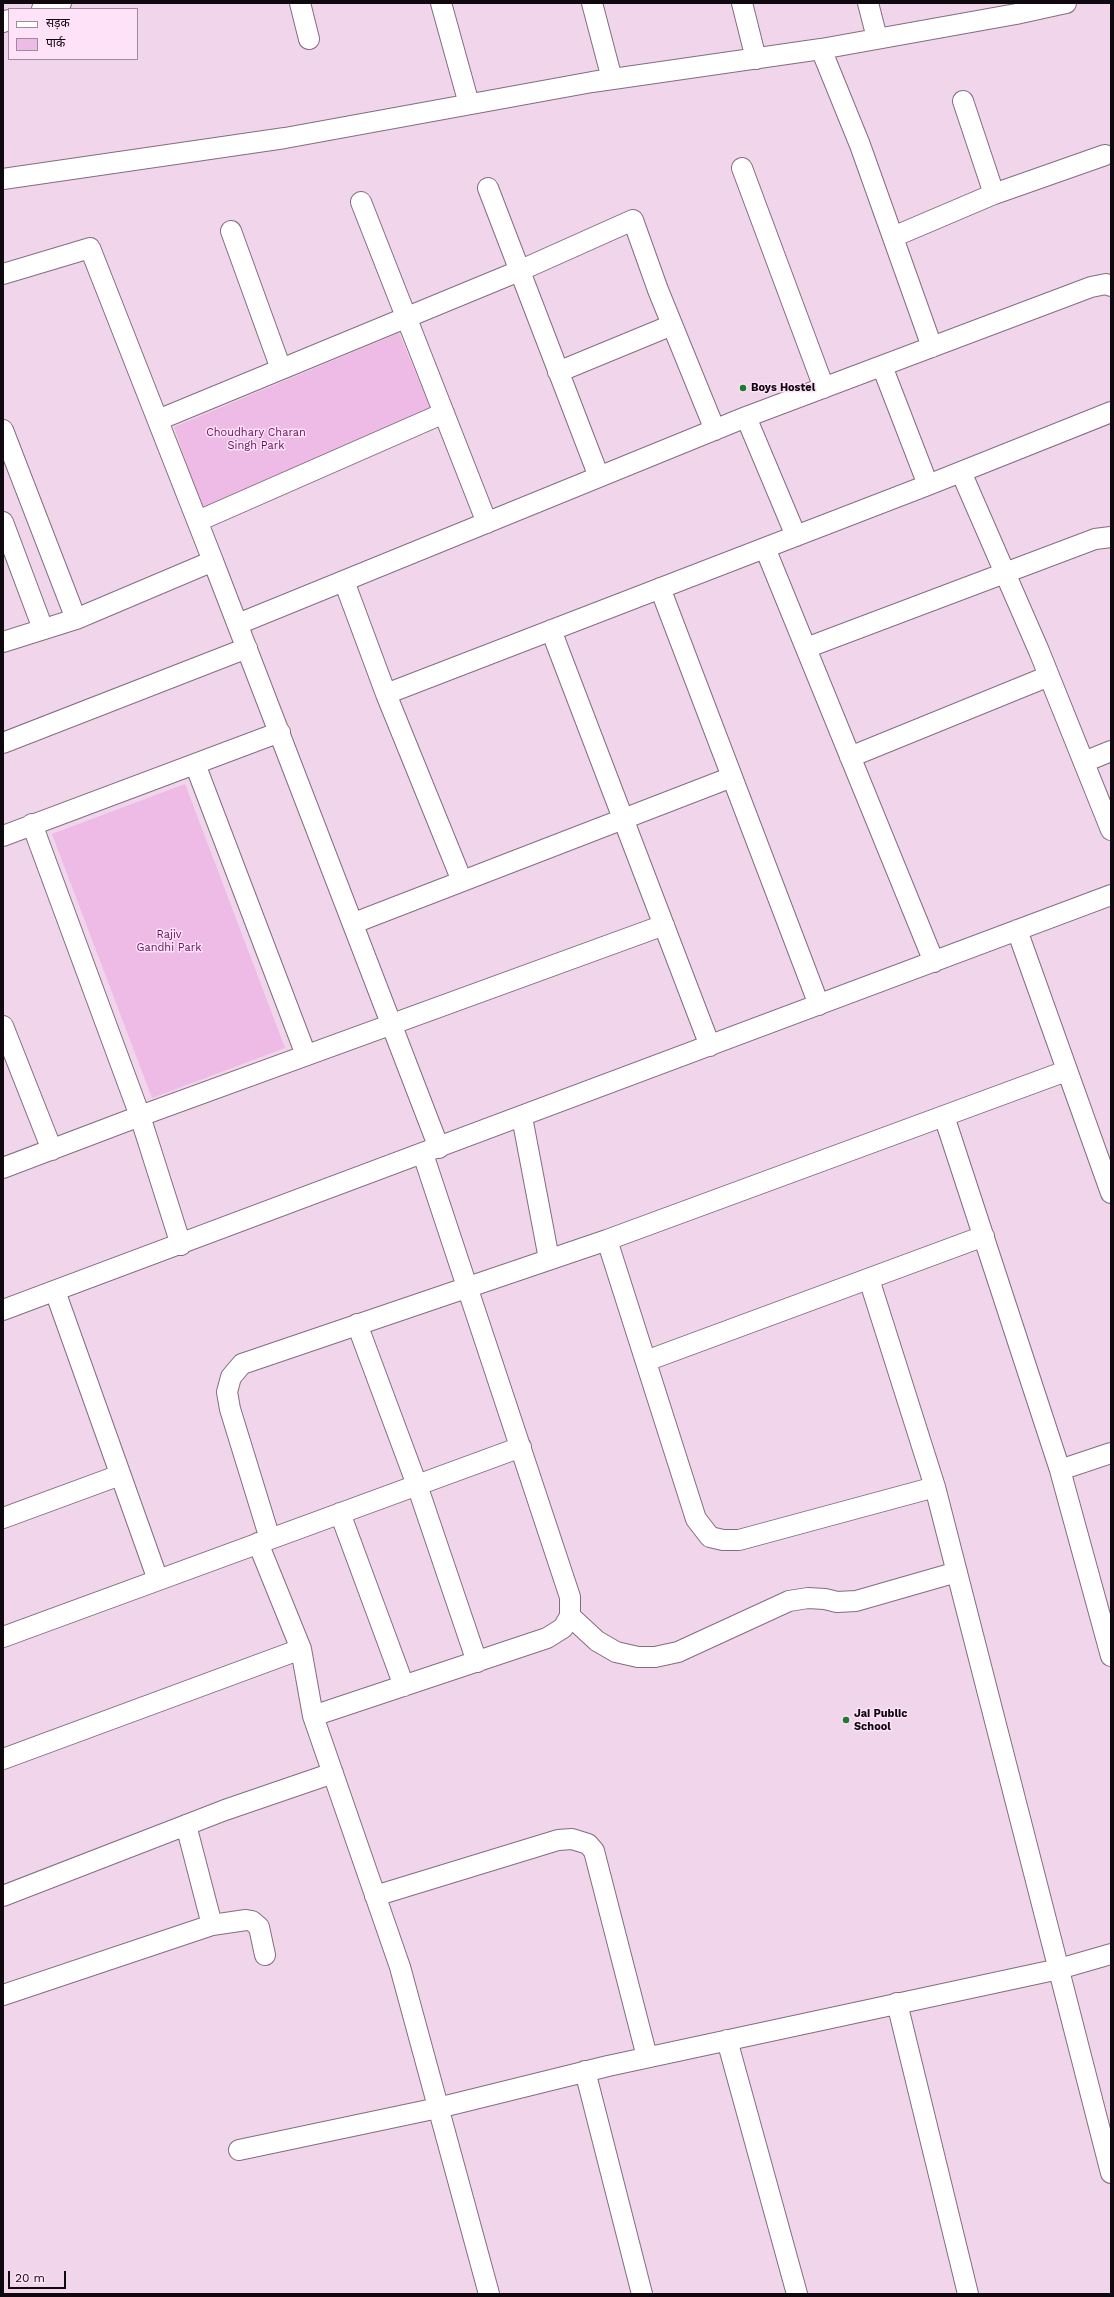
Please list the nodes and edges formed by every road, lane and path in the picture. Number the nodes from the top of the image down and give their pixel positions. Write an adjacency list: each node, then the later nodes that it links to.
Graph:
1 (61, 3): 8 (street)
2 (300, 3): 11 (street)
3 (441, 3): 18 (street)
4 (592, 3): 15 (street)
5 (742, 3): 13 (street)
6 (868, 3): 10 (street)
7 (1066, 3): 9 (street)
8 (45, 8)
9 (1015, 8): 10 (street)
10 (877, 38): 12 (street)
11 (309, 39)
12 (821, 49): 13 (street); 26 (street)
13 (756, 59): 14 (street)
14 (701, 67): 15 (street); 16 (street)
15 (612, 79): 16 (street)
16 (557, 88): 18 (street)
17 (963, 101): 23 (street)
18 (469, 104): 21 (street)
19 (1105, 155): 23 (street)
20 (742, 168): 36 (street)
21 (3, 179)
22 (488, 188): 27 (street)
23 (994, 194): 26 (street)
24 (361, 202): 30 (street)
25 (231, 230): 34 (street)
26 (893, 237): 32 (street)
27 (519, 271): 30 (street); 31 (street); 35 (street)
28 (3, 274): 40 (street)
29 (1111, 286): 32 (street)
30 (407, 318): 34 (street); 38 (street)
31 (672, 325): 35 (street); 42 (street)
32 (932, 347): 33 (street)
33 (882, 366): 36 (street); 45 (street)
34 (281, 369): 40 (street)
35 (558, 372): 44 (street)
36 (824, 388): 39 (street)
37 (1111, 412): 43 (street)
38 (444, 413): 46 (street); 48 (street)
39 (746, 417): 42 (street); 49 (street)
40 (158, 420): 46 (street)
41 (3, 430): 56 (street)
42 (715, 430): 44 (street)
43 (961, 472): 45 (street); 53 (street)
44 (599, 477): 48 (street)
45 (928, 485): 49 (street)
46 (198, 521): 52 (street)
47 (3, 522): 58 (street)
48 (487, 523): 54 (street)
49 (796, 536): 51 (street)
50 (1111, 537): 53 (street)
51 (765, 548): 55 (street); 62 (street)
52 (213, 562): 56 (street); 57 (street)
53 (1005, 573): 62 (street); 63 (street)
54 (344, 581): 57 (street); 64 (street)
55 (660, 588): 59 (street); 71 (street)
56 (76, 619): 58 (street)
57 (238, 624): 61 (street)
58 (43, 629): 60 (street)
59 (551, 630): 64 (street); 72 (street)
60 (3, 642)
61 (247, 648): 65 (street); 66 (street)
62 (806, 648): 68 (street)
63 (1049, 676): 68 (street); 69 (street)
64 (386, 694): 76 (street)
65 (280, 732): 70 (street); 78 (street)
66 (3, 743)
67 (1111, 751): 69 (street)
68 (850, 757): 81 (street)
69 (1084, 762): 74 (street)
70 (195, 764): 73 (street); 86 (street)
71 (732, 777): 72 (street); 82 (street)
72 (624, 820): 76 (street); 79 (street)
73 (32, 824): 75 (street); 88 (street)
74 (1111, 830)
75 (3, 836)
76 (462, 882): 78 (street)
77 (1111, 895): 80 (street)
78 (354, 923): 83 (street)
79 (664, 925): 83 (street); 85 (street)
80 (1017, 930): 81 (street); 87 (street)
81 (934, 962): 82 (street)
82 (819, 1005): 85 (street)
83 (392, 1024): 86 (street); 92 (street)
84 (3, 1026): 91 (street)
85 (710, 1046): 90 (street)
86 (306, 1055): 88 (street)
87 (1066, 1071): 89 (street); 94 (street)
88 (140, 1116): 91 (street); 97 (street)
89 (944, 1116): 95 (street); 96 (street)
90 (522, 1117): 92 (street); 98 (street)
91 (52, 1150): 93 (street)
92 (431, 1151): 97 (street); 100 (street)
93 (3, 1168)
94 (1111, 1191)
95 (984, 1236): 99 (street); 107 (street)
96 (607, 1240): 98 (street); 104 (street)
97 (181, 1245): 101 (street)
98 (549, 1259): 100 (street)
99 (869, 1279): 104 (street); 110 (street)
100 (467, 1286): 103 (street); 105 (street)
101 (55, 1291): 102 (street); 108 (street)
102 (3, 1310)
103 (357, 1324): 109 (street); 113 (street)
104 (646, 1361): 110 (street)
105 (521, 1447): 109 (street); 116 (street)
106 (1111, 1453): 107 (street)
107 (1060, 1470): 119 (street)
108 (120, 1475): 112 (street); 115 (street)
109 (417, 1485): 111 (street); 120 (street)
110 (935, 1487): 114 (street)
111 (340, 1513): 113 (street); 121 (street)
112 (3, 1518)
113 (264, 1541): 115 (street); 118 (street)
114 (957, 1572): 116 (street); 131 (street)
115 (158, 1580): 117 (street)
116 (570, 1616): 120 (street)
117 (3, 1637)
118 (301, 1648): 122 (street); 123 (street)
119 (1111, 1656)
120 (477, 1662): 121 (street)
121 (404, 1686): 122 (street)
122 (313, 1716): 124 (street)
123 (3, 1759)
124 (333, 1773): 125 (street); 127 (street)
125 (186, 1825): 126 (street); 128 (street)
126 (3, 1896)
127 (375, 1896): 135 (street); 137 (street)
128 (212, 1925): 129 (street); 132 (street)
129 (265, 1954)
130 (1111, 1954): 131 (street)
131 (1059, 1969): 133 (street); 139 (street)
132 (3, 1995)
133 (897, 2004): 134 (street); 143 (street)
134 (727, 2040): 135 (street); 142 (street)
135 (647, 2057): 136 (street)
136 (585, 2071): 137 (street); 141 (street)
137 (438, 2108): 138 (street); 140 (street)
138 (239, 2150)
139 (1111, 2173)
140 (489, 2294)
141 (642, 2294)
142 (797, 2294)
143 (968, 2294)

